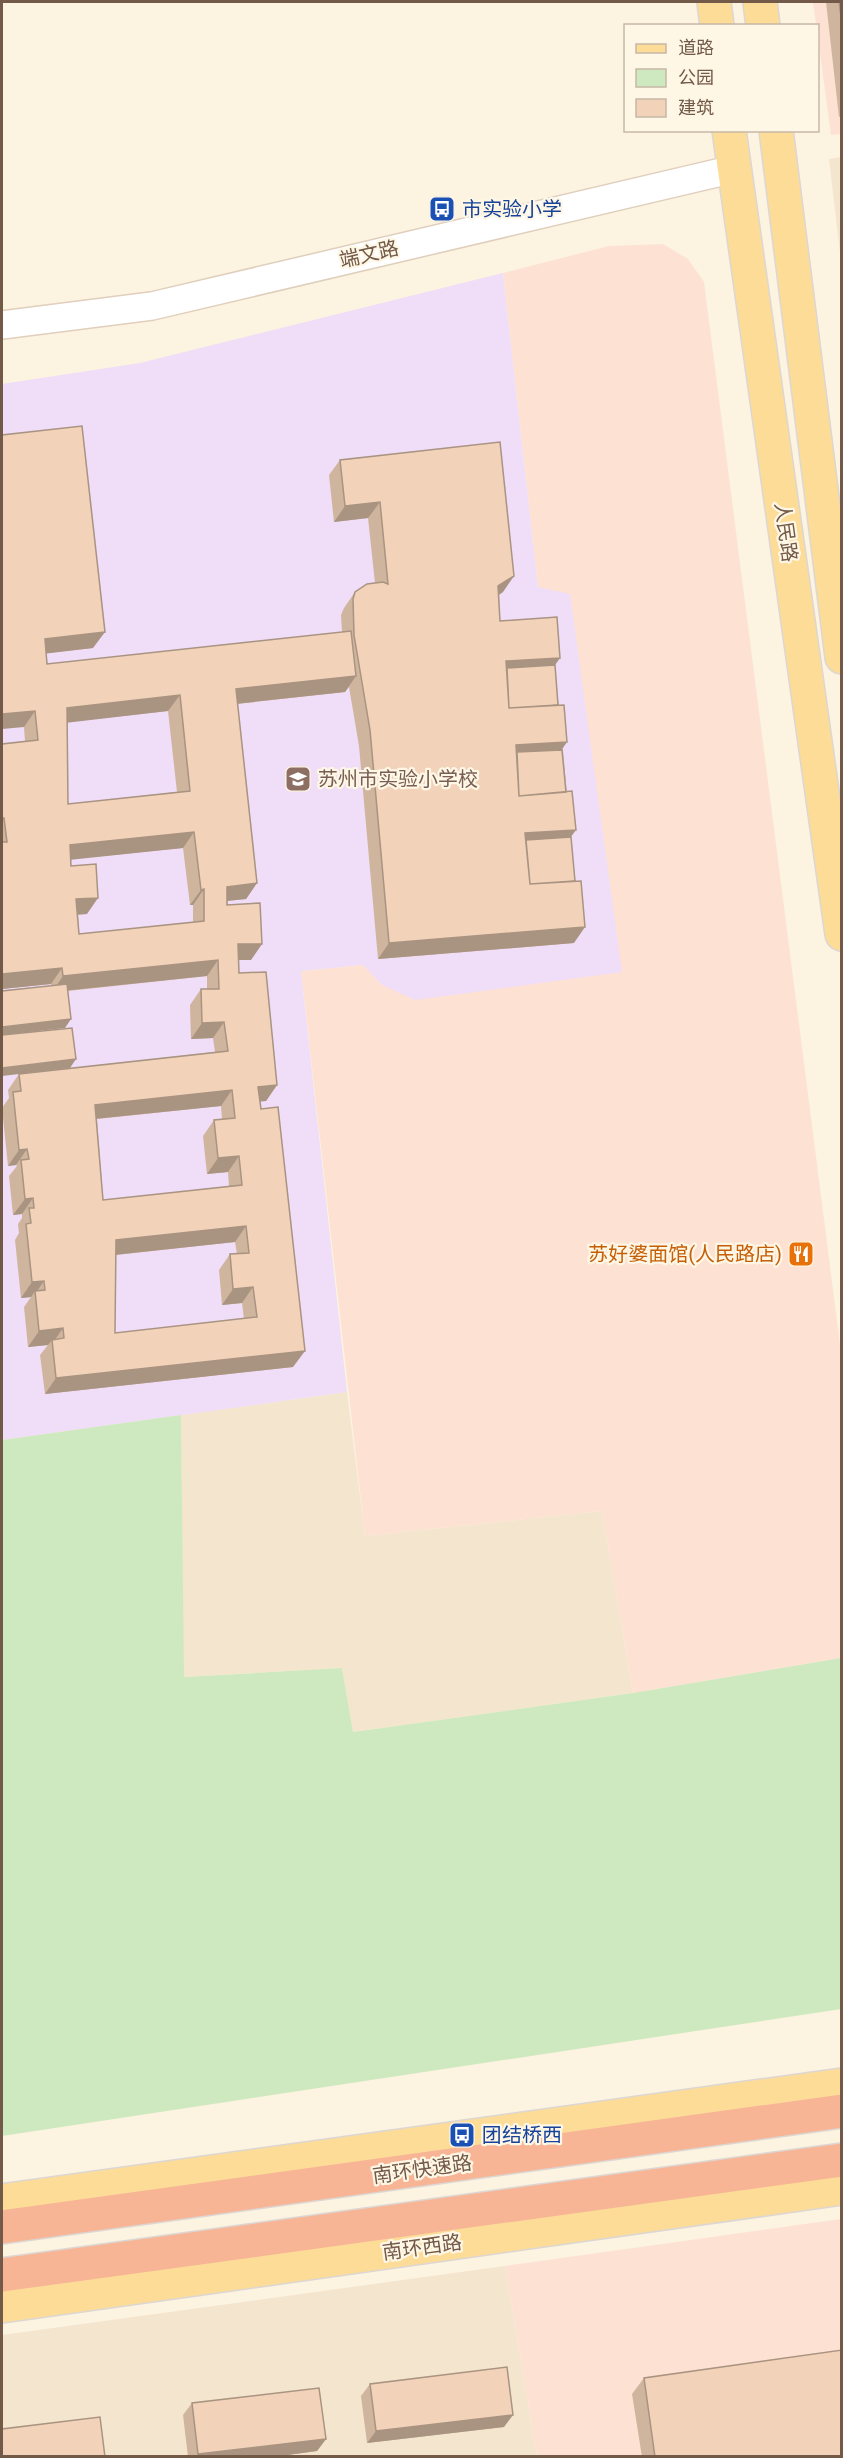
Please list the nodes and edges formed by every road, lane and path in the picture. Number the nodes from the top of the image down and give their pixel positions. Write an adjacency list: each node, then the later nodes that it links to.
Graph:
1 (714, 2): 3 (main road)
2 (760, 2): 4 (main road)
3 (717, 24)
4 (763, 24)
5 (729, 132): 7 (main road, 人民路)
6 (776, 132): 9 (main road, 人民路)
7 (734, 169): 8 (street, 端文路); 10 (main road, 人民路)
8 (2, 325)
9 (842, 657)
10 (842, 934)
11 (842, 2085): 15 (main road)
12 (842, 2110): 16 (highway, 南环快速路)
13 (842, 2160): 17 (highway)
14 (842, 2188): 18 (main road, 南环西路)
15 (2, 2202)
16 (2, 2227)
17 (2, 2275)
18 (2, 2306)

